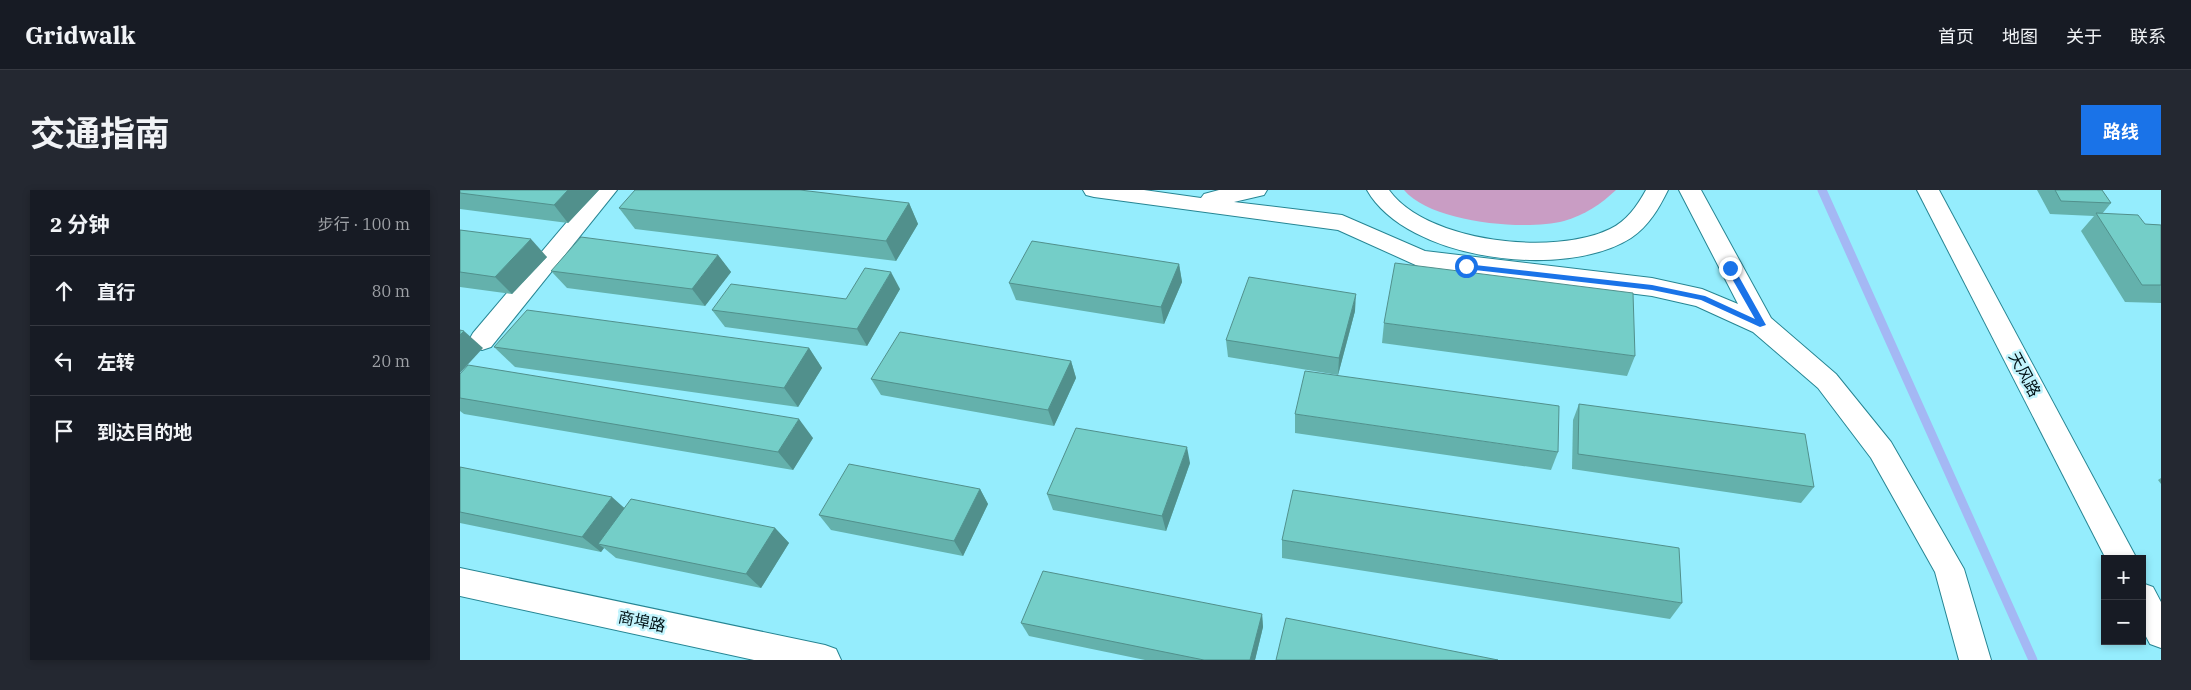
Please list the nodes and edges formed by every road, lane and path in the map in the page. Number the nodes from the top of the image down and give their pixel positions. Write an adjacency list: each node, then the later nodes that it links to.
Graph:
1 (606, 190): 12 (main road)
2 (1094, 190): 8 (main road)
3 (1256, 190): 8 (main road)
4 (1378, 190): 9 (main road)
5 (1657, 190): 9 (main road)
6 (1690, 190): 11 (main road)
7 (1928, 190): 13 (main road, 天风路)
8 (1186, 204): 10 (main road)
9 (1404, 218): 10 (main road)
10 (1342, 223): 11 (main road)
11 (1762, 325): 18 (main road)
12 (482, 340)
13 (2120, 555)
14 (460, 582): 17 (main road, 商埠路)
15 (2144, 600): 16 (main road)
16 (2161, 633)
17 (825, 660)
18 (1975, 660)

